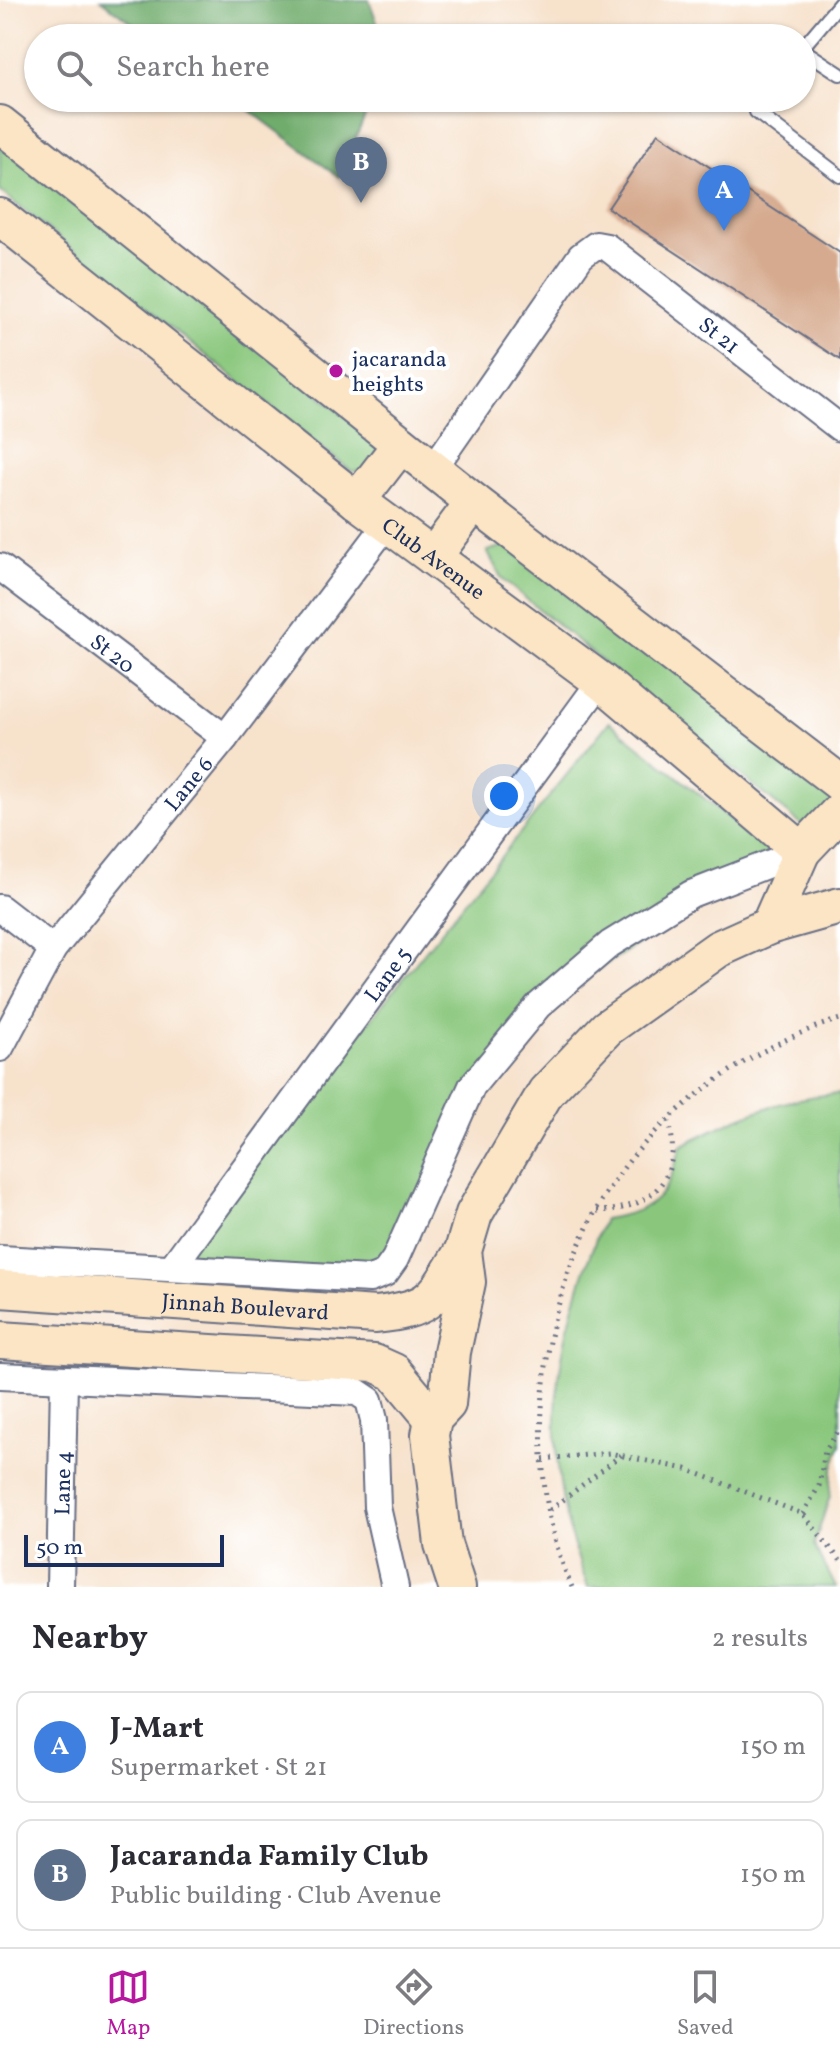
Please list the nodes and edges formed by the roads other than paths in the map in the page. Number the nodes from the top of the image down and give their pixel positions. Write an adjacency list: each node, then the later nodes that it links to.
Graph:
1 (840, 3): 2 (lane)
2 (816, 32)
3 (816, 58): 4 (lane)
4 (840, 74)
5 (756, 112): 7 (lane)
6 (0, 124): 10 (street)
7 (840, 176)
8 (0, 217): 12 (street, Club Avenue)
9 (840, 428): 11 (street, St 21)
10 (401, 444): 11 (street); 12 (street)
11 (433, 469): 13 (street)
12 (357, 501): 14 (street, Club Avenue)
13 (474, 502): 15 (street); 19 (street)
14 (387, 524): 15 (street, Club Avenue); 18 (street, Lane 6)
15 (433, 557): 17 (street, Club Avenue)
16 (0, 567): 18 (street, St 20)
17 (601, 681): 21 (street, Club Avenue); 29 (street, Lane 5)
18 (225, 738): 25 (street, Lane 6)
19 (840, 783)
20 (840, 811): 21 (street)
21 (802, 851): 24 (street); 29 (street)
22 (840, 906): 24 (street)
23 (0, 908): 25 (street)
24 (769, 926): 27 (street)
25 (53, 949): 26 (street, Lane 6)
26 (0, 1048)
27 (463, 1251): 30 (street, Jinnah Boulevard); 34 (street)
28 (0, 1259): 29 (street)
29 (173, 1266)
30 (0, 1289)
31 (0, 1340): 34 (street, Jinnah Boulevard)
32 (0, 1376): 33 (street)
33 (64, 1379): 35 (street, Lane 4); 36 (street)
34 (433, 1419): 37 (street)
35 (60, 1587)
36 (395, 1587)
37 (457, 1587)

